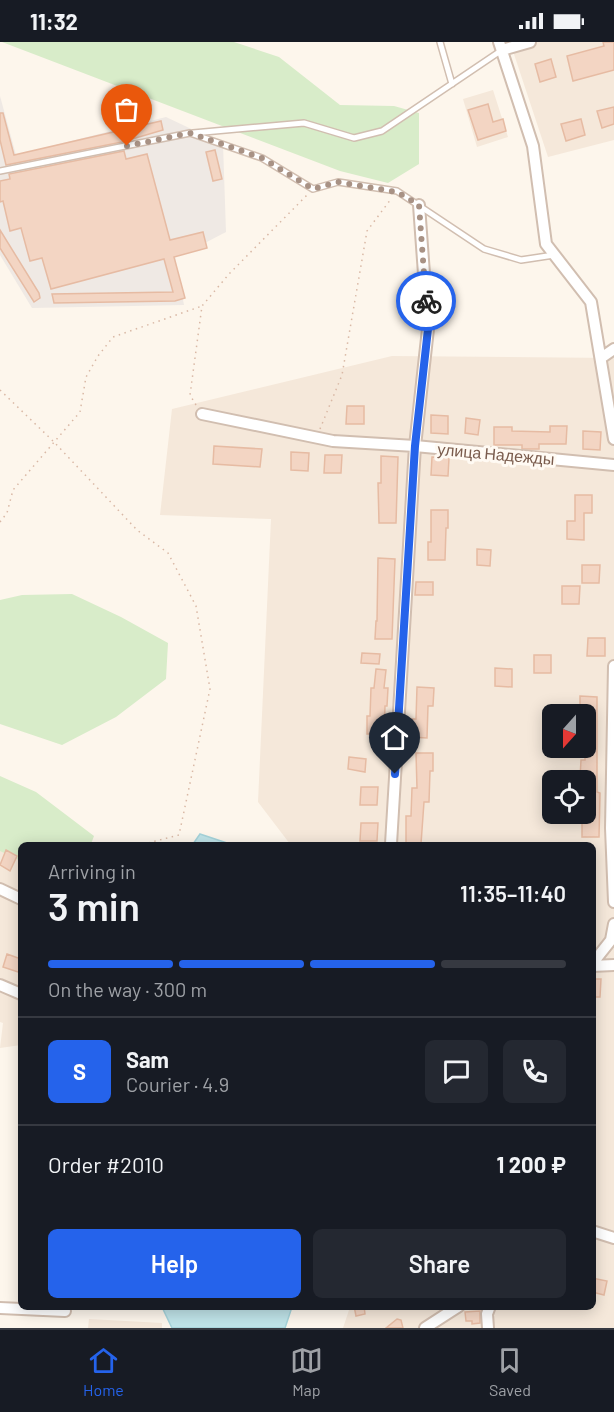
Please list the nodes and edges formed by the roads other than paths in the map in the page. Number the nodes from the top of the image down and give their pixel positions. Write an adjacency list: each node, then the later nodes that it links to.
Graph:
1 (440, 42): 4 (lane)
2 (530, 42): 3 (street)
3 (500, 46): 4 (lane); 8 (street)
4 (452, 84): 5 (lane)
5 (190, 133): 6 (lane); 7 (lane)
6 (0, 171)
7 (419, 205): 8 (lane); 13 (street)
8 (554, 255): 10 (street)
9 (614, 349): 10 (street)
10 (601, 358): 12 (street)
11 (202, 414): 13 (street, улица Надежды)
12 (614, 439)
13 (415, 446): 14 (street, улица Надежды); 16 (street)
14 (614, 465)
15 (614, 666): 19 (street)
16 (391, 842)
17 (0, 889): 18 (street)
18 (18, 898)
19 (614, 902)
20 (614, 924): 21 (street)
21 (613, 942): 22 (street)
22 (596, 961)
23 (596, 965): 24 (street)
24 (614, 965)
25 (0, 985): 26 (street)
26 (18, 993)
27 (596, 1232): 28 (street)
28 (614, 1238)
29 (0, 1308): 30 (street)
30 (18, 1309)
31 (43, 1310): 34 (street)
32 (453, 1310): 35 (street)
33 (488, 1310): 36 (street)
34 (65, 1311)
35 (425, 1328)
36 (488, 1328)

